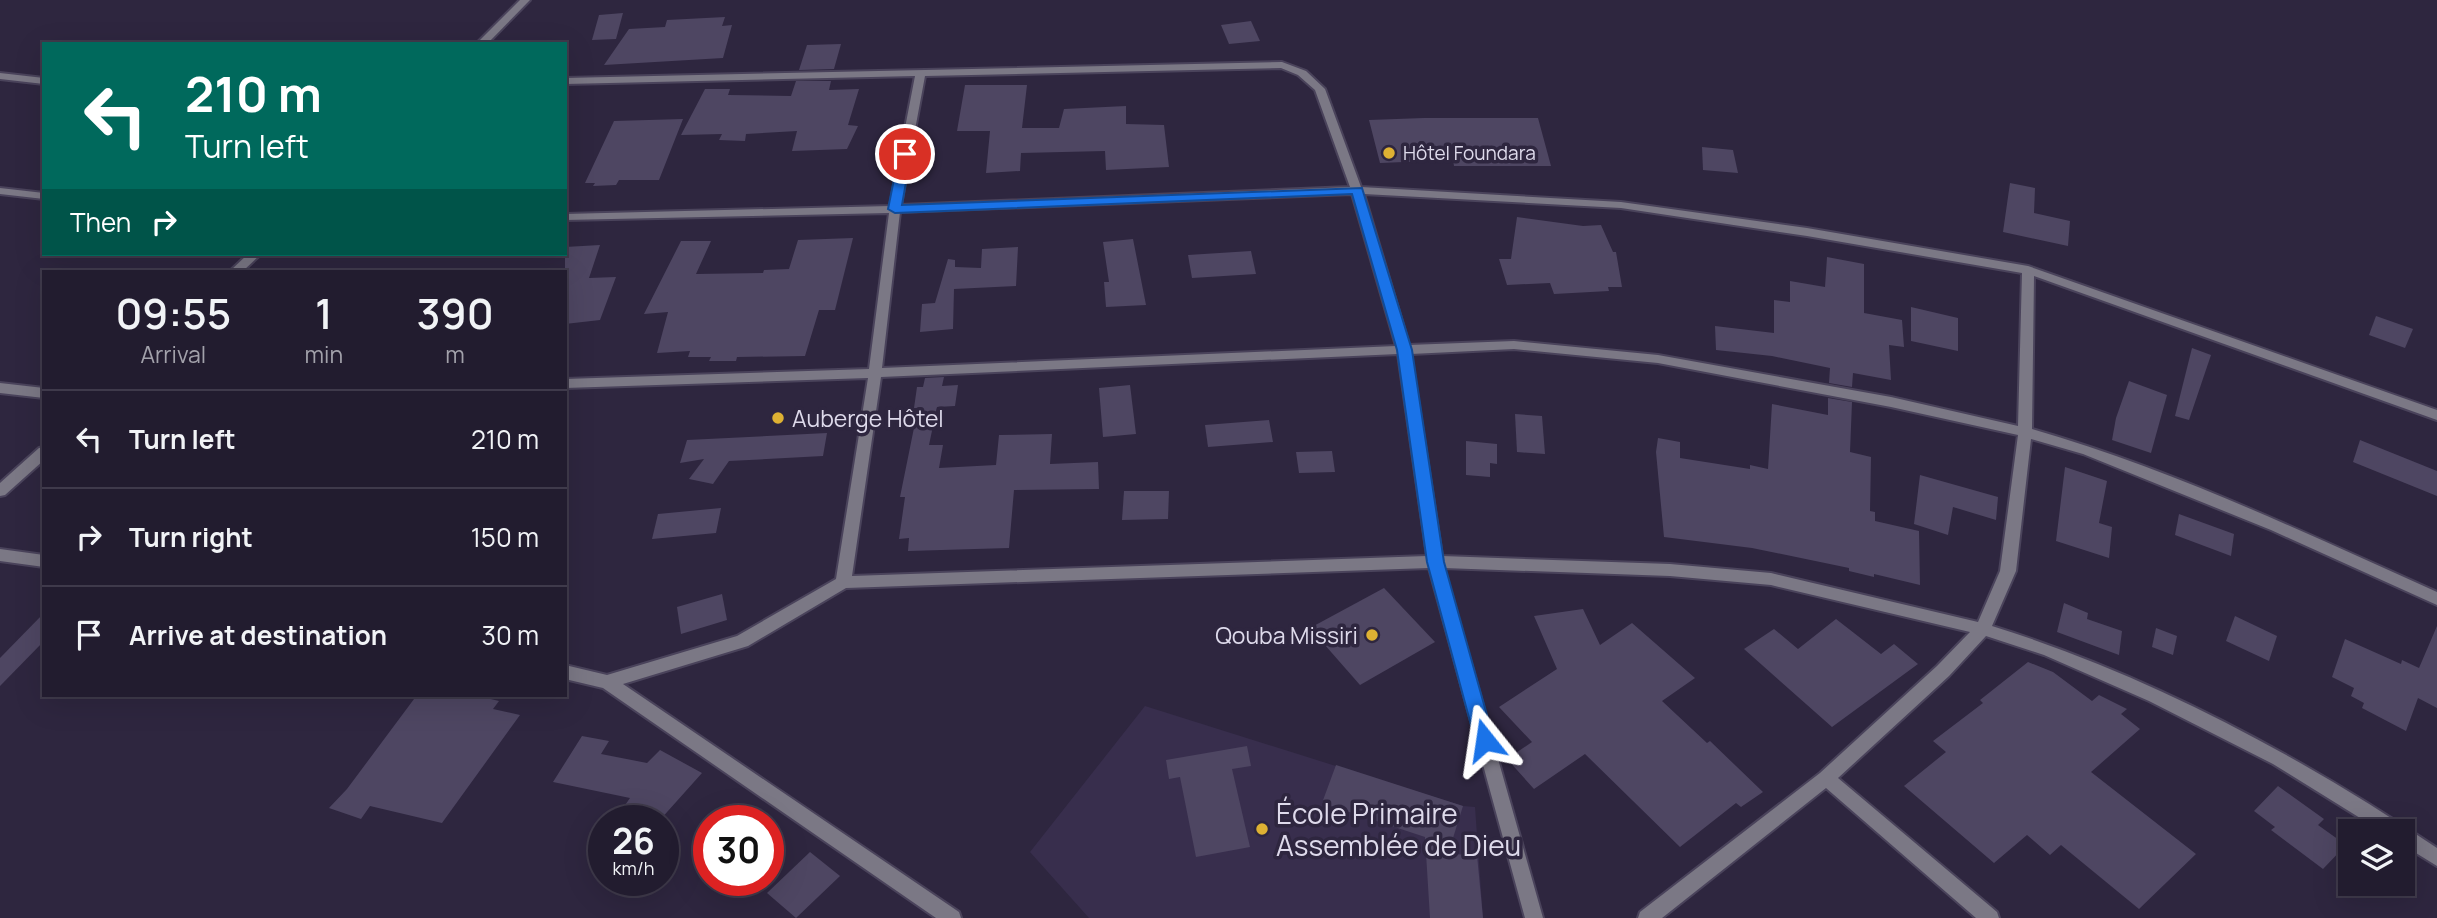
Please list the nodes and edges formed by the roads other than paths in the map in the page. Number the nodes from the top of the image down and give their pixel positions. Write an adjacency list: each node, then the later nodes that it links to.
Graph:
1 (525, 0): 2 (street)
2 (483, 42)
3 (921, 72): 6 (street); 7 (street); 10 (street)
4 (0, 76): 5 (street)
5 (42, 81)
6 (567, 81)
7 (1357, 190): 10 (street); 14 (street); 15 (street)
8 (0, 191): 9 (street)
9 (42, 196)
10 (895, 209): 11 (street); 16 (street)
11 (567, 217)
12 (253, 256): 13 (street)
13 (237, 270)
14 (2028, 270): 20 (street); 21 (street)
15 (1405, 350): 16 (street); 21 (street); 26 (street)
16 (875, 373): 17 (street); 27 (street)
17 (567, 384)
18 (0, 388): 19 (street)
19 (42, 393)
20 (2437, 415)
21 (2025, 432): 28 (street); 29 (street)
22 (42, 454): 23 (street)
23 (0, 491)
24 (0, 555): 25 (street)
25 (42, 561)
26 (1435, 562): 27 (street); 29 (street); 37 (street)
27 (843, 582): 31 (street)
28 (2437, 599)
29 (1983, 629): 32 (street); 33 (street)
30 (567, 672): 31 (street)
31 (607, 682): 36 (street)
32 (1826, 778): 38 (street); 39 (street)
33 (2376, 819)
34 (2415, 843): 35 (street)
35 (2437, 858)
36 (951, 918)
37 (1534, 918)
38 (1647, 918)
39 (1990, 918)

